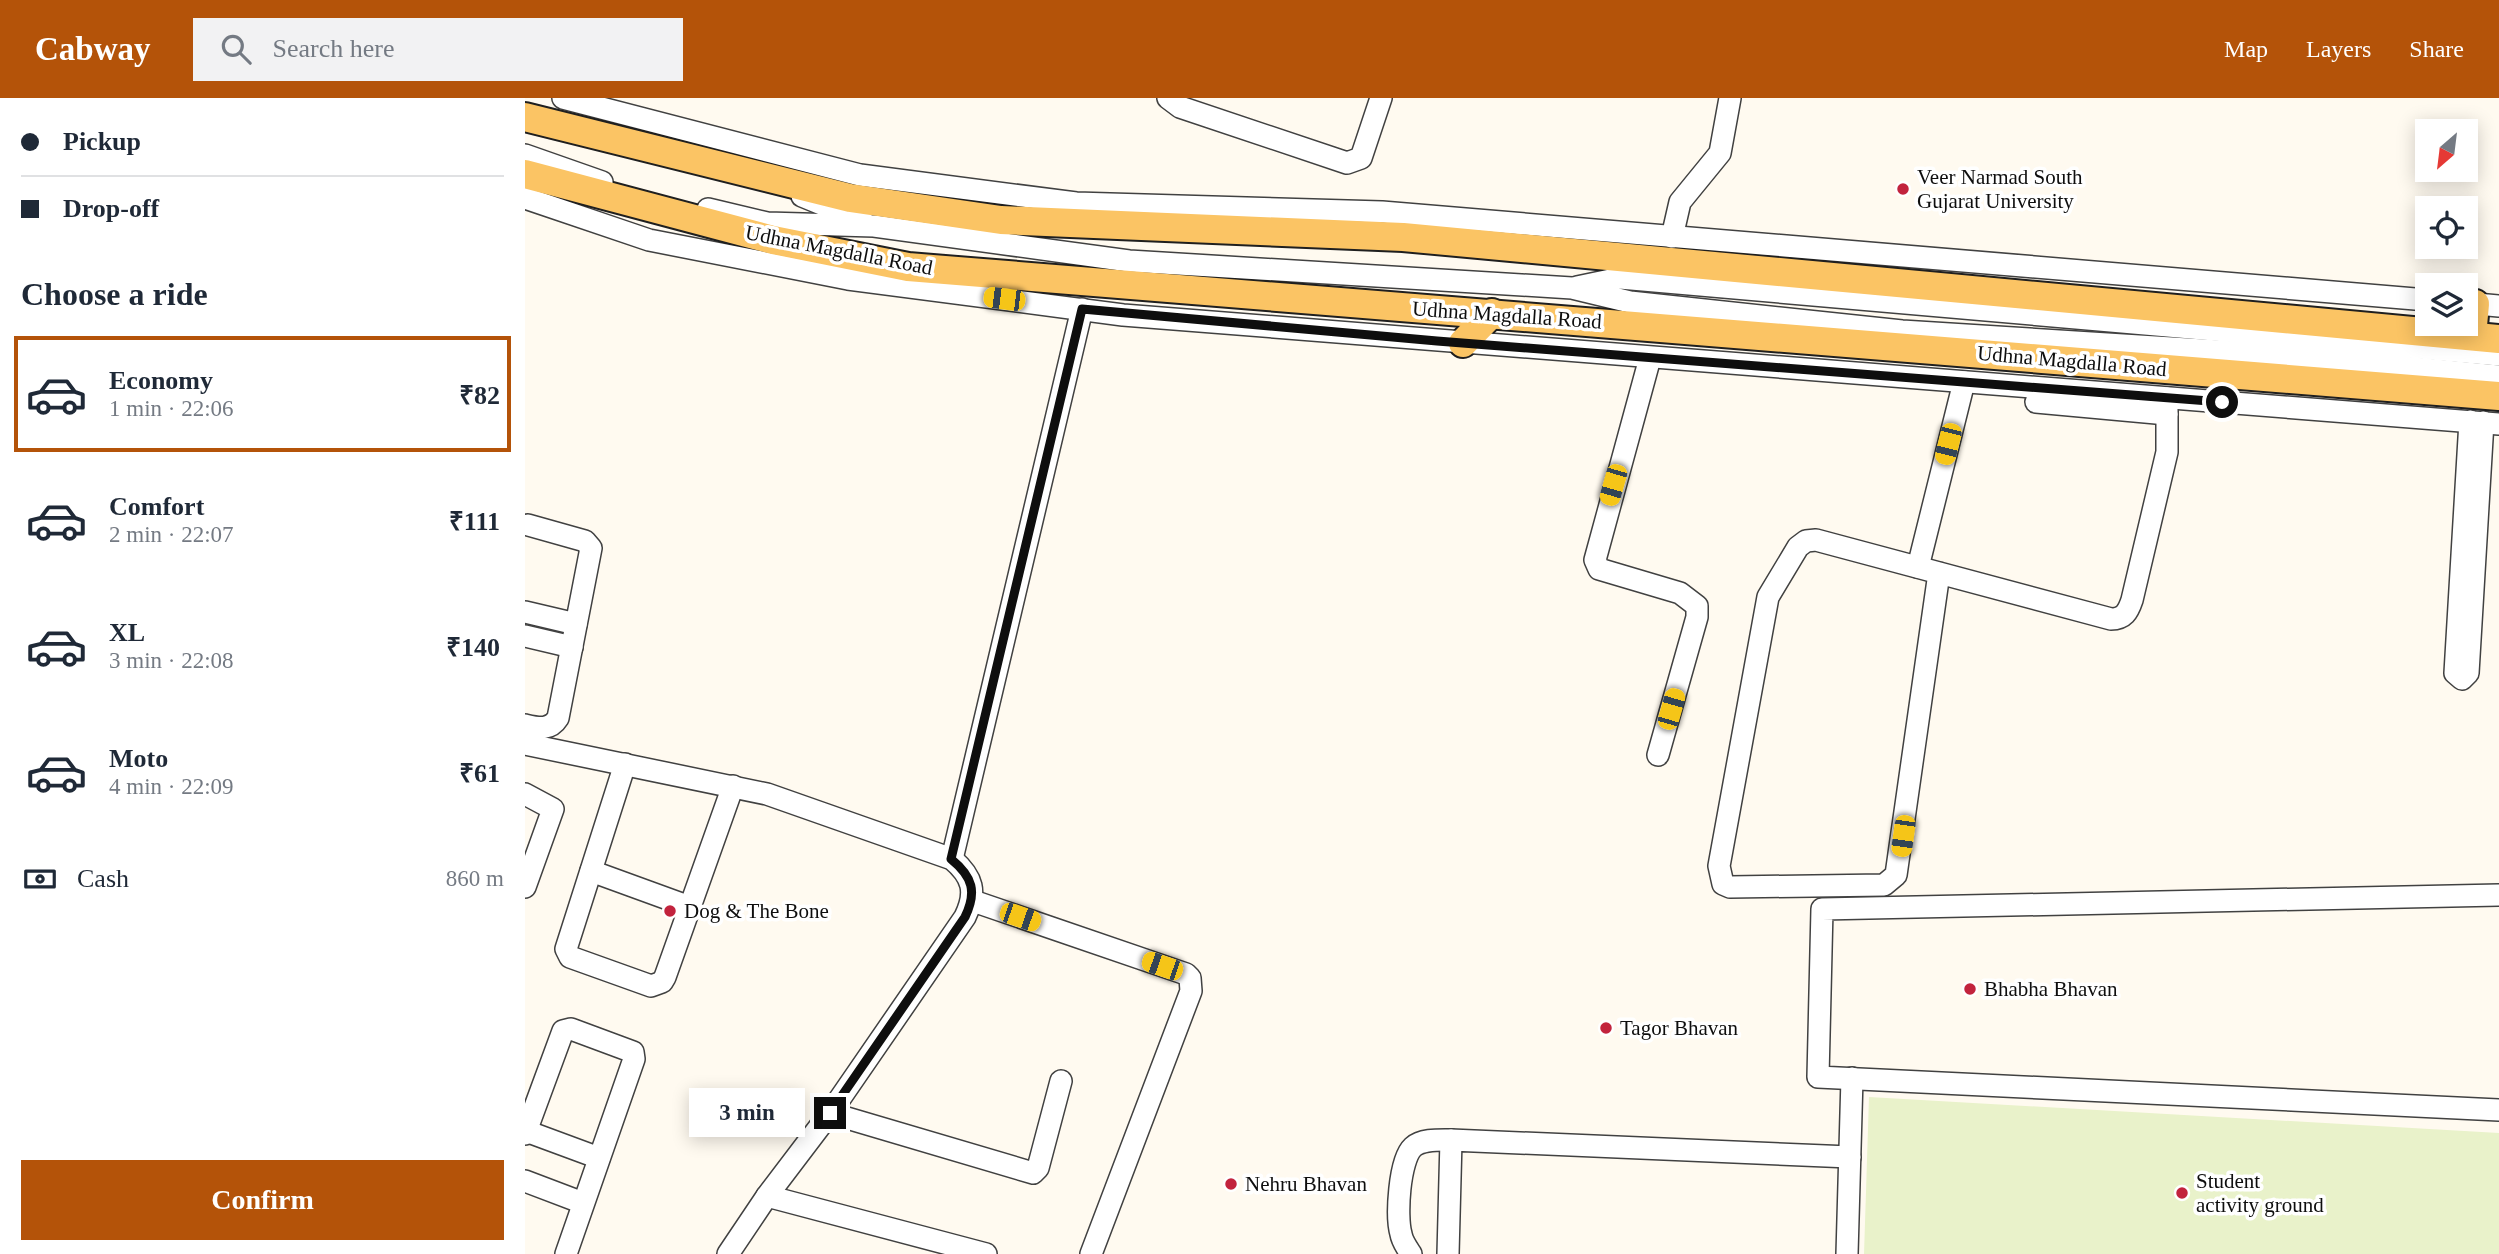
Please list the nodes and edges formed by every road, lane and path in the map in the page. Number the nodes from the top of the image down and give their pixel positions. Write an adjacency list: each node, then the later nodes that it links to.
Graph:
1 (563, 98): 11 (street)
2 (1167, 98): 3 (street)
3 (1381, 98)
4 (1730, 98): 11 (street)
5 (525, 117): 17 (main road)
6 (525, 123): 10 (street)
7 (525, 155): 10 (street)
8 (525, 174): 16 (main road, Udhna Magdalla Road)
9 (525, 198): 15 (street)
10 (874, 226): 12 (street)
11 (1672, 237): 13 (street)
12 (1572, 288): 19 (street); 21 (street)
13 (2415, 299)
14 (2480, 304): 17 (main road)
15 (1082, 309): 18 (street); 39 (street)
16 (1492, 313): 18 (main road); 23 (main road, Udhna Magdalla Road)
17 (2486, 337)
18 (1463, 343): 20 (street)
19 (2499, 355)
20 (1650, 358): 22 (street); 35 (street)
21 (2499, 376)
22 (1962, 388): 24 (street); 27 (street)
23 (2499, 396)
24 (2167, 406): 25 (street); 28 (street)
25 (2484, 423): 25 (street)
26 (526, 529): 30 (street)
27 (1918, 567): 28 (street); 28 (street)
28 (1939, 573)
29 (525, 612): 30 (street)
30 (576, 624): 32 (street)
31 (525, 636): 32 (street)
32 (572, 647): 33 (street)
33 (525, 725)
34 (525, 744): 36 (street)
35 (1658, 755)
36 (625, 764): 37 (street); 40 (street)
37 (733, 786): 39 (street); 44 (street)
38 (525, 794): 41 (street)
39 (951, 859): 43 (street)
40 (591, 871): 44 (street); 44 (street)
41 (525, 887)
42 (2499, 895): 45 (street)
43 (973, 901): 48 (street); 59 (street)
44 (690, 907)
45 (1852, 1078): 47 (street); 51 (street)
46 (1061, 1081): 48 (street)
47 (2499, 1110)
48 (830, 1113): 54 (street)
49 (526, 1133): 52 (street); 52 (street)
50 (1451, 1140): 51 (street); 60 (street); 61 (street)
51 (1850, 1157): 62 (street)
52 (599, 1158): 55 (street)
53 (525, 1181): 55 (street)
54 (767, 1196): 57 (street); 58 (street)
55 (583, 1203): 56 (street)
56 (566, 1254)
57 (728, 1254)
58 (986, 1254)
59 (1091, 1254)
60 (1411, 1254)
61 (1448, 1254)
62 (1847, 1254)

